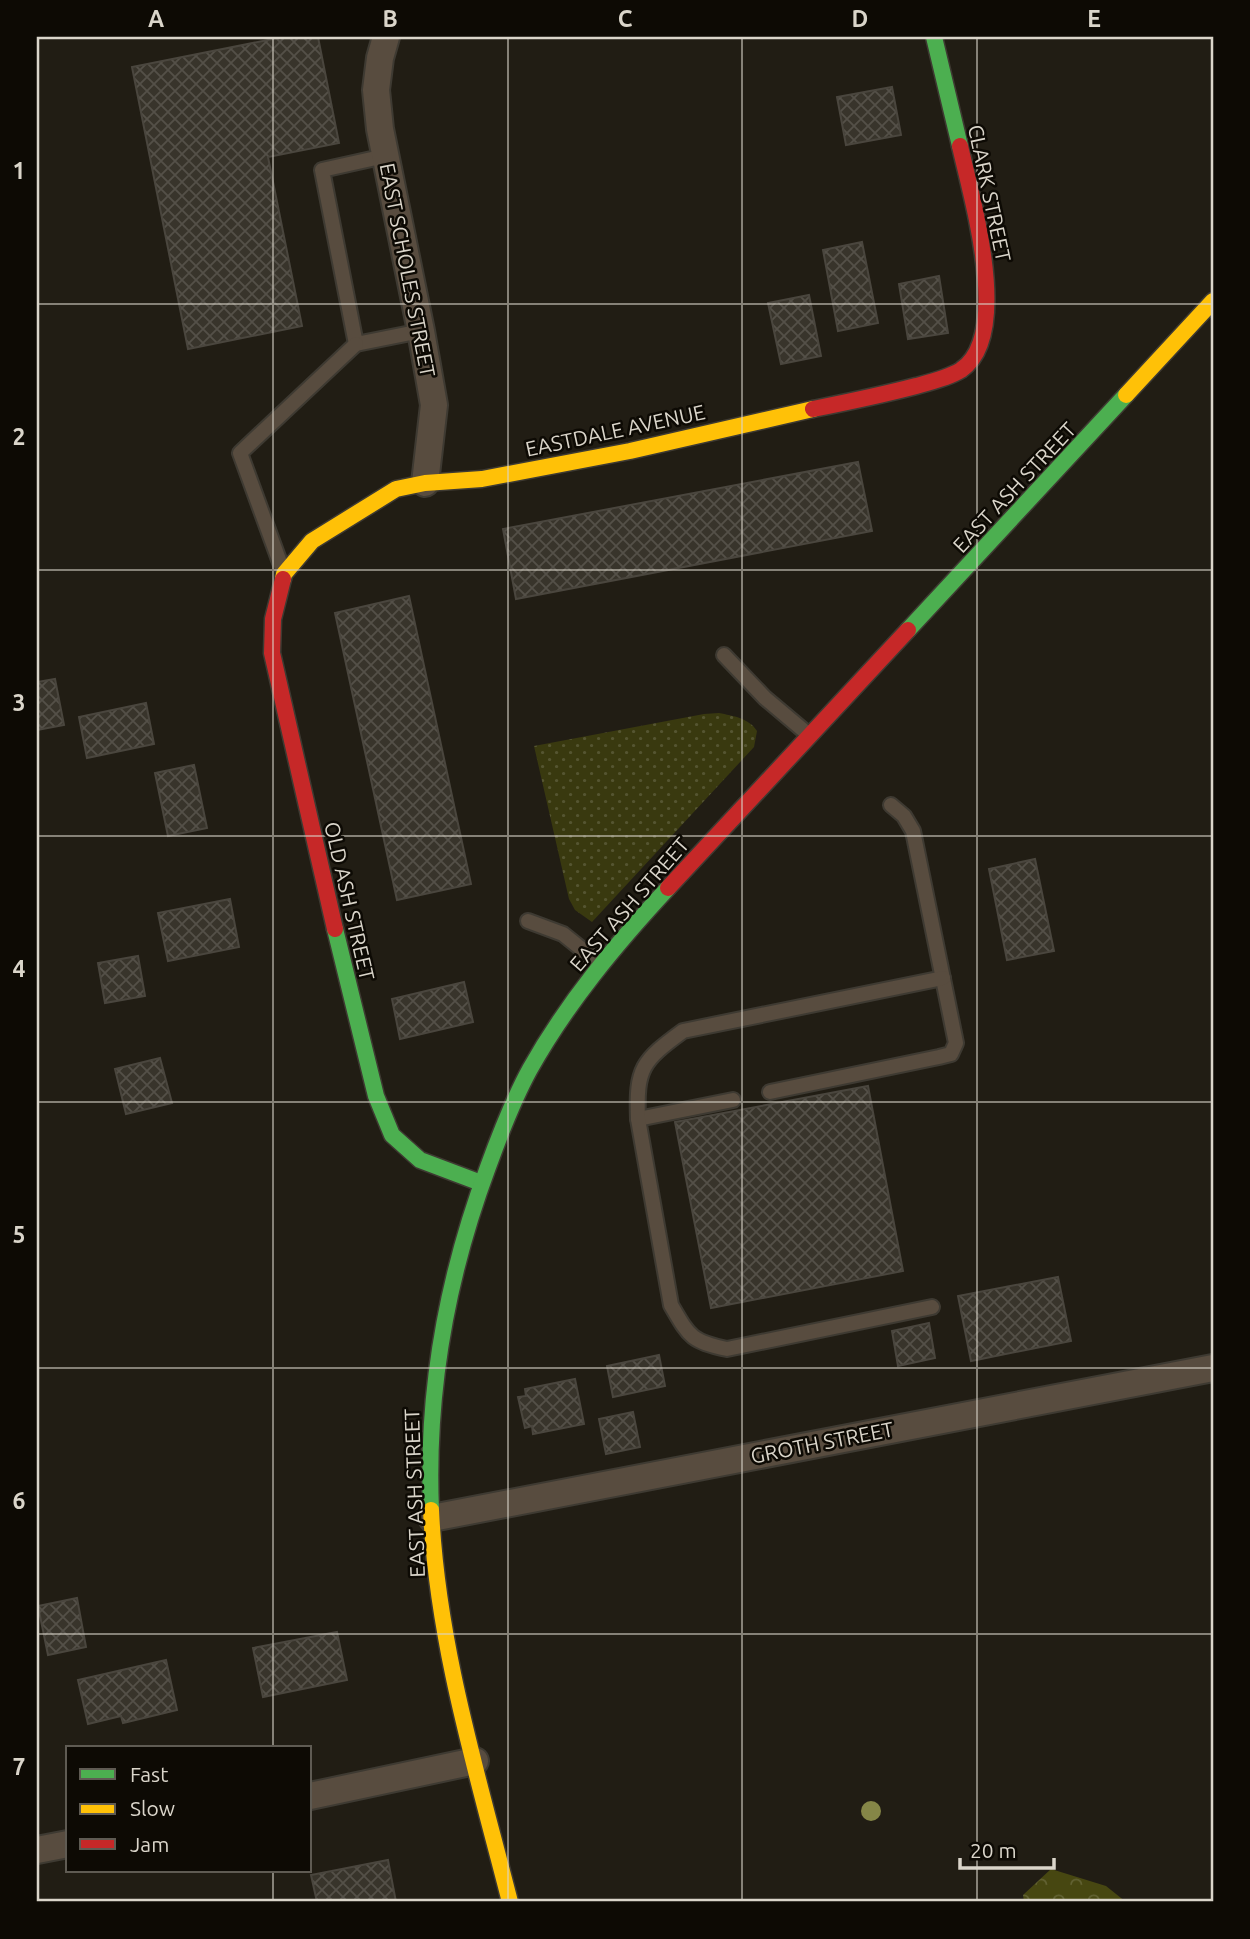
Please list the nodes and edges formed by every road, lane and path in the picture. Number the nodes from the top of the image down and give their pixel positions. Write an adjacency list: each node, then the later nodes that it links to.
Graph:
1 (934, 37): 7 (street, CLARK STREET)
2 (383, 47): 3 (street, EAST SCHOLES STREET)
3 (385, 156): 5 (street, EAST SCHOLES STREET); 6 (lane)
4 (1213, 301): 11 (street, EAST ASH STREET)
5 (421, 331): 6 (lane); 8 (street, EAST SCHOLES STREET)
6 (356, 344): 9 (lane)
7 (975, 358): 8 (street, EASTDALE AVENUE)
8 (425, 482): 9 (street, EASTDALE AVENUE)
9 (284, 574): 19 (street, OLD ASH STREET)
10 (724, 655): 11 (lane)
11 (810, 736): 14 (street, EAST ASH STREET)
12 (891, 805): 15 (lane)
13 (528, 921): 14 (lane)
14 (600, 964): 19 (street, EAST ASH STREET)
15 (943, 978): 16 (lane); 18 (lane)
16 (770, 1092)
17 (733, 1100): 18 (lane)
18 (638, 1119): 20 (lane)
19 (481, 1183): 22 (street, EAST ASH STREET)
20 (932, 1307)
21 (1213, 1368): 22 (street, GROTH STREET)
22 (432, 1518): 23 (street, EAST ASH STREET)
23 (475, 1761): 24 (street); 27 (street, EAST ASH STREET)
24 (312, 1797)
25 (66, 1844): 26 (street)
26 (37, 1850)
27 (510, 1902)

